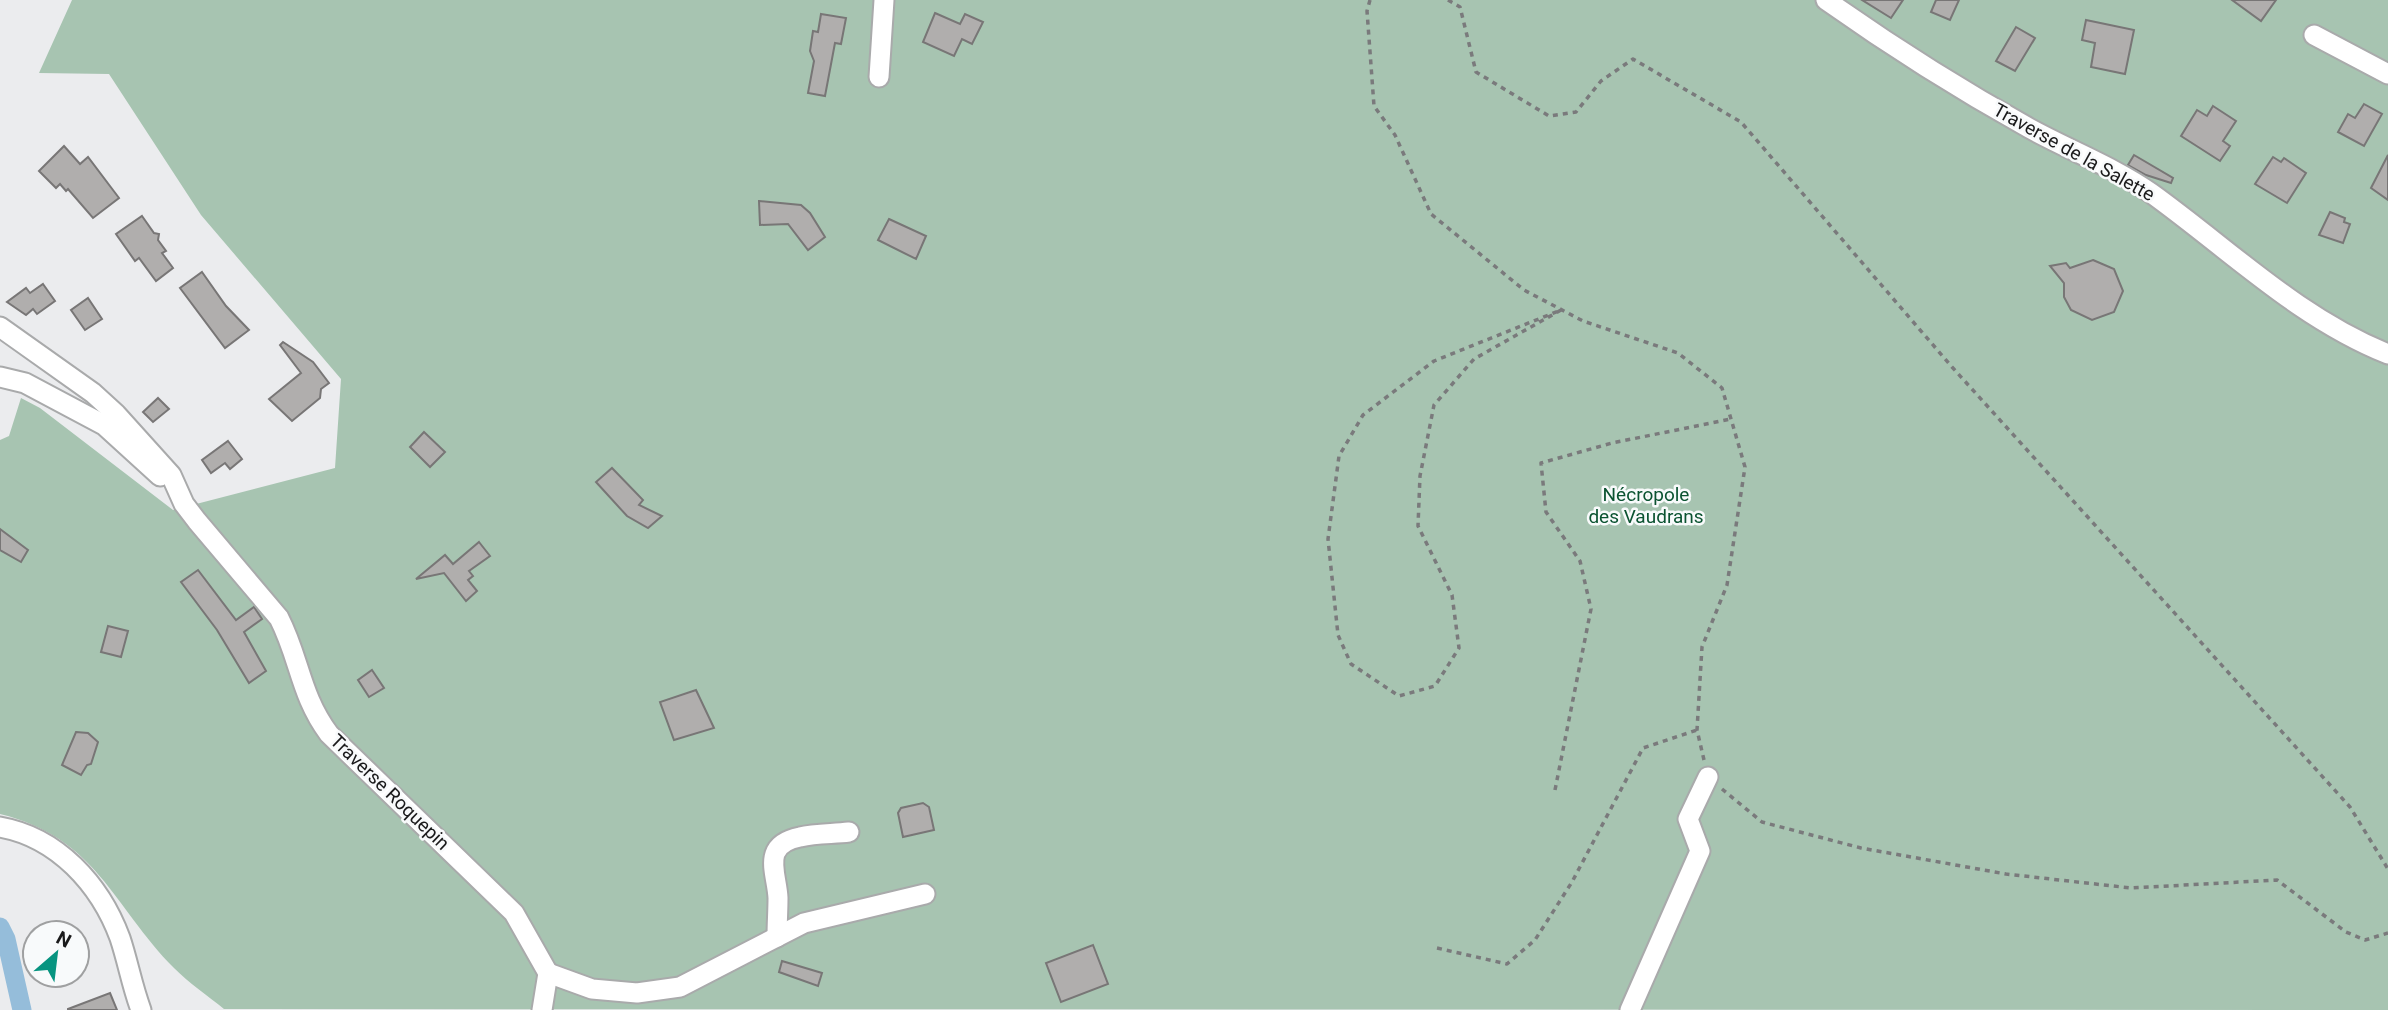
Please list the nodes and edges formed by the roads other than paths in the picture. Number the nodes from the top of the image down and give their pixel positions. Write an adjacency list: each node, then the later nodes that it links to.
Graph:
1 (884, 0): 5 (street)
2 (1826, 0): 7 (street, Traverse de la Salette)
3 (2314, 35): 4 (street)
4 (2388, 74)
5 (878, 77)
6 (0, 327): 9 (street, Traverse Roquepin)
7 (2388, 354)
8 (0, 377): 9 (street)
9 (172, 475): 15 (street, Traverse Roquepin)
10 (1708, 777): 18 (street)
11 (0, 827): 16 (street)
12 (849, 832): 14 (street)
13 (925, 894): 14 (street)
14 (777, 937): 15 (street)
15 (548, 972): 17 (street)
16 (142, 1010)
17 (542, 1010)
18 (1630, 1010)

